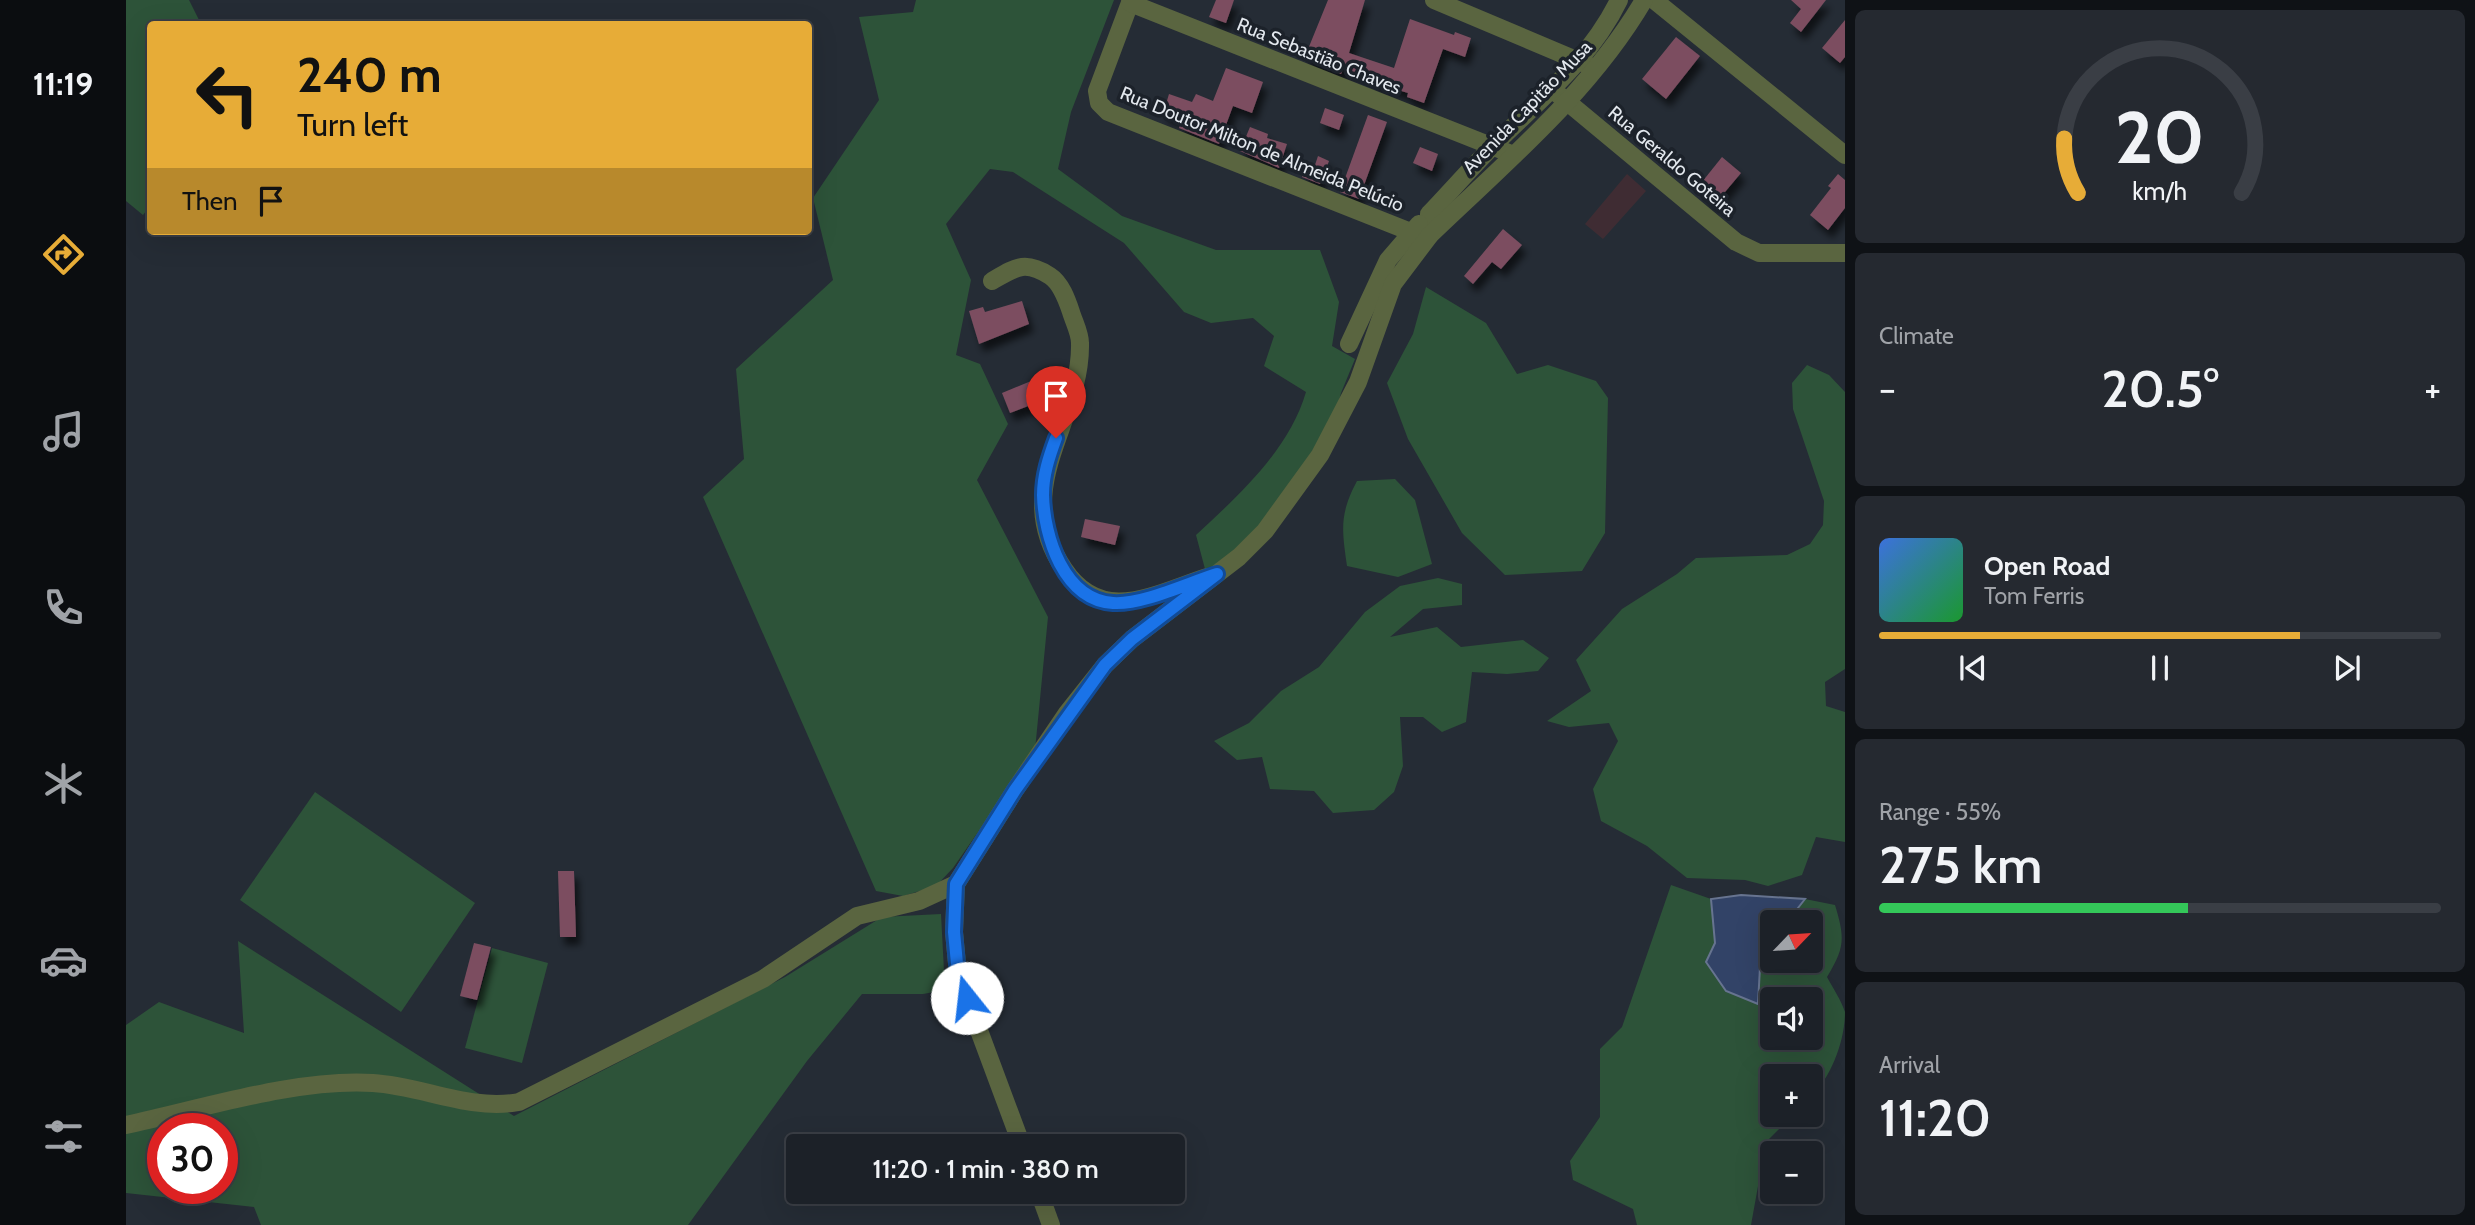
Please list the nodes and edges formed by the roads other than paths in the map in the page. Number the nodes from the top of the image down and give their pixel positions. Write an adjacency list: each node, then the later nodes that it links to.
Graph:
1 (1434, 0): 6 (street)
2 (1619, 0): 7 (street, Avenida Capitão Musa)
3 (1644, 0): 8 (street, Avenida Capitão Musa)
4 (1654, 0): 13 (street)
5 (1131, 2): 11 (street, Rua Sebastião Chaves); 15 (street, Rua Doutor Milton de Almeida Pelúcio)
6 (1465, 6): 7 (street)
7 (1579, 60): 8 (street); 9 (street, Avenida Capitão Musa)
8 (1597, 70): 10 (street, Avenida Capitão Musa)
9 (1553, 90): 10 (street, Rua Geraldo Goteira); 11 (street, Avenida Capitão Musa)
10 (1568, 101): 12 (street, Avenida Capitão Musa); 17 (street, Rua Geraldo Goteira)
11 (1492, 148): 12 (street, Rua Sebastião Chaves); 14 (street, Avenida Capitão Musa)
12 (1514, 155): 16 (street, Avenida Capitão Musa)
13 (1845, 155)
14 (1429, 214): 15 (street, Avenida Capitão Musa); 16 (street)
15 (1411, 232): 19 (street, Avenida Capitão Musa)
16 (1430, 235): 20 (street, Avenida Capitão Musa)
17 (1845, 253)
18 (992, 281): 20 (street)
19 (1349, 344)
20 (1217, 574): 21 (street, Avenida Capitão Musa)
21 (956, 884): 22 (street); 23 (street)
22 (126, 1125)
23 (1018, 1134)
24 (1043, 1204): 25 (street)
25 (1051, 1225)

